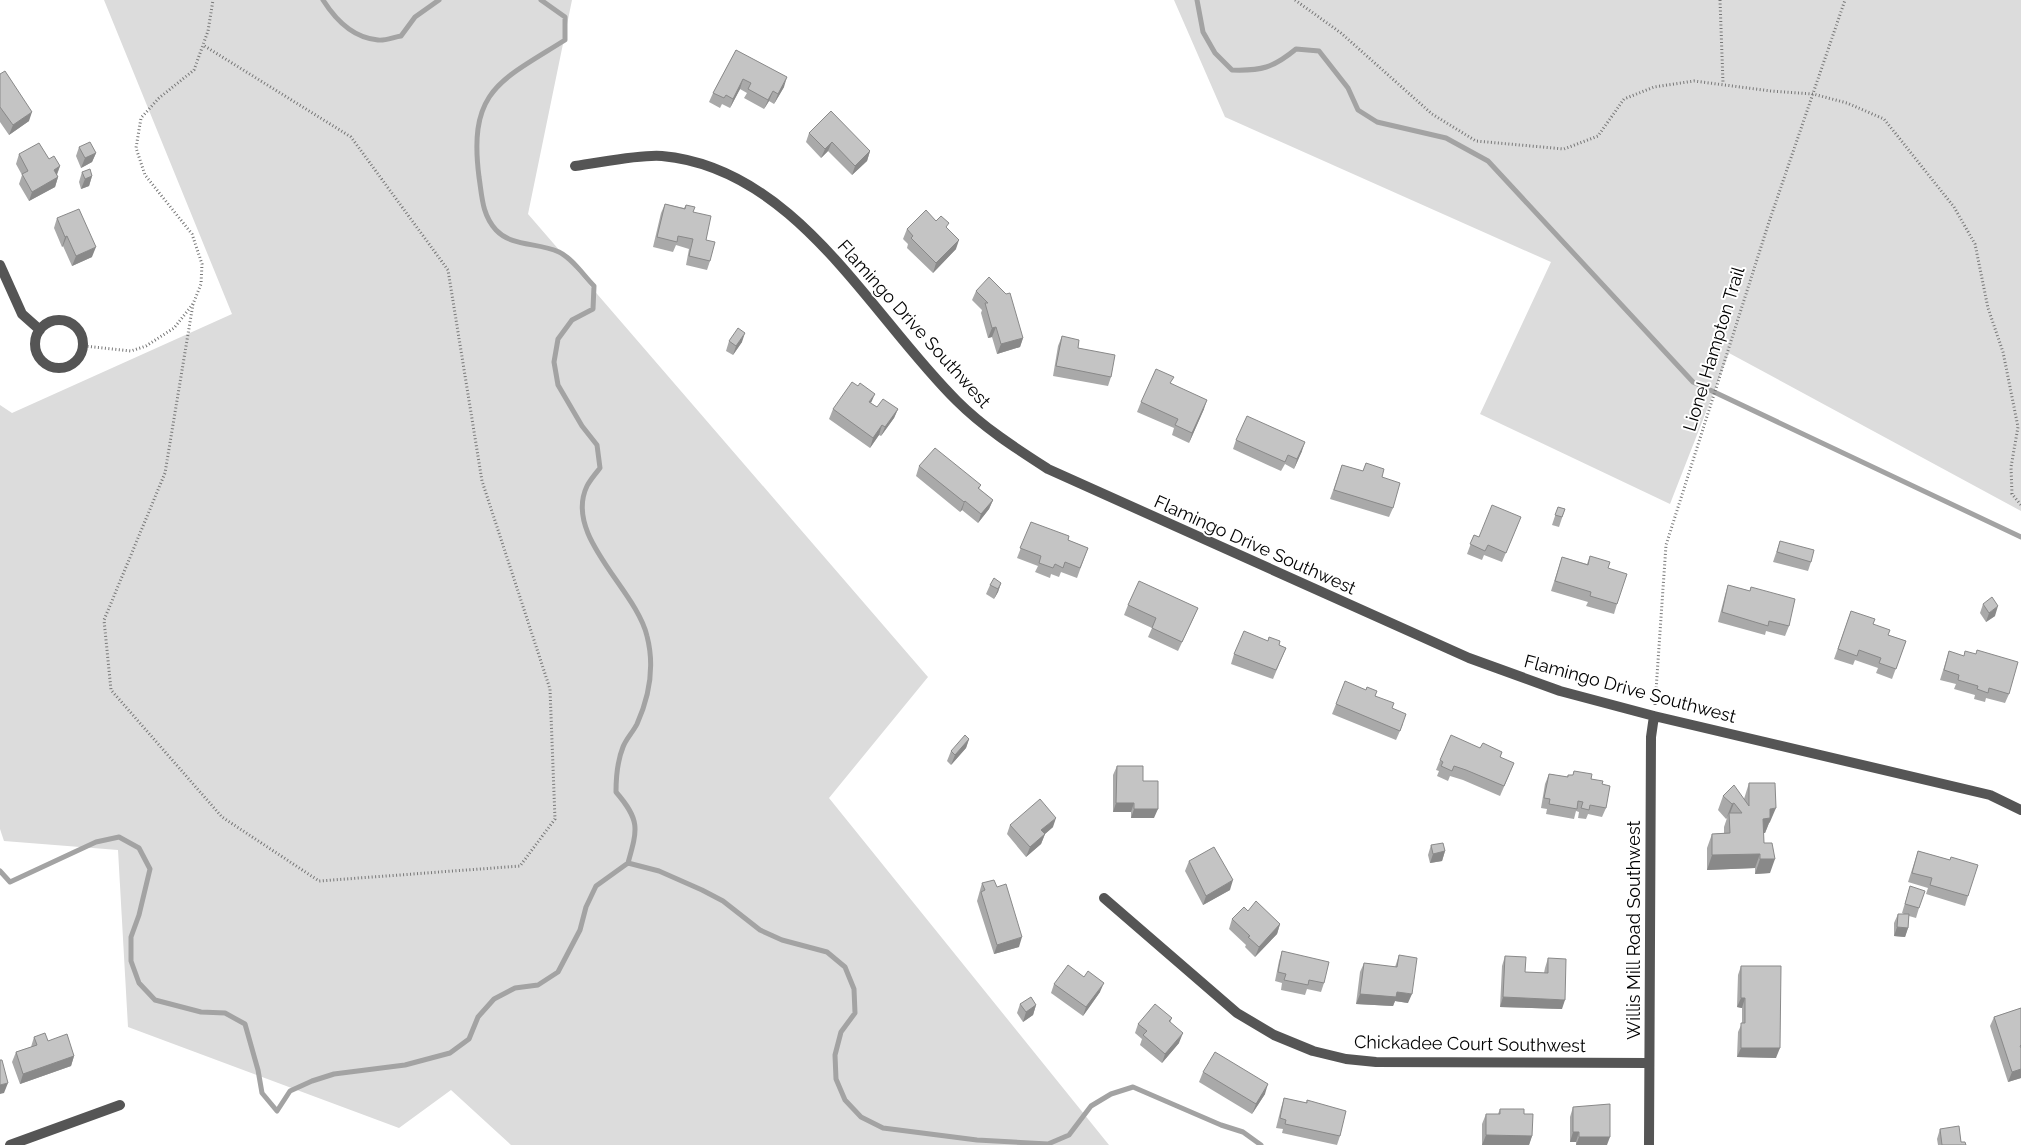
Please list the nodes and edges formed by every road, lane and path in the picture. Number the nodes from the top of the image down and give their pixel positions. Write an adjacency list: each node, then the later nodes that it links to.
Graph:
1 (213, 0): 5 (path)
2 (1295, 0): 6 (path)
3 (1720, 0): 6 (path)
4 (1845, 0): 7 (path, Lionel Hampton Trail)
5 (203, 45): 10 (path); 10 (path)
6 (1722, 83): 7 (path)
7 (1812, 94): 13 (path); 14 (path, Lionel Hampton Trail)
8 (575, 166): 14 (street, Flamingo Drive Southwest)
9 (0, 265): 11 (street)
10 (193, 304): 12 (path)
11 (40, 330): 12 (street); 12 (street)
12 (84, 346)
13 (2021, 504)
14 (1654, 716): 15 (street, Flamingo Drive Southwest); 17 (street, Willis Mill Road Southwest)
15 (2021, 810)
16 (1104, 898): 17 (street, Chickadee Court Southwest)
17 (1649, 1062): 20 (street, Willis Mill Road Southwest)
18 (120, 1105): 19 (street)
19 (10, 1145)
20 (1649, 1145)

